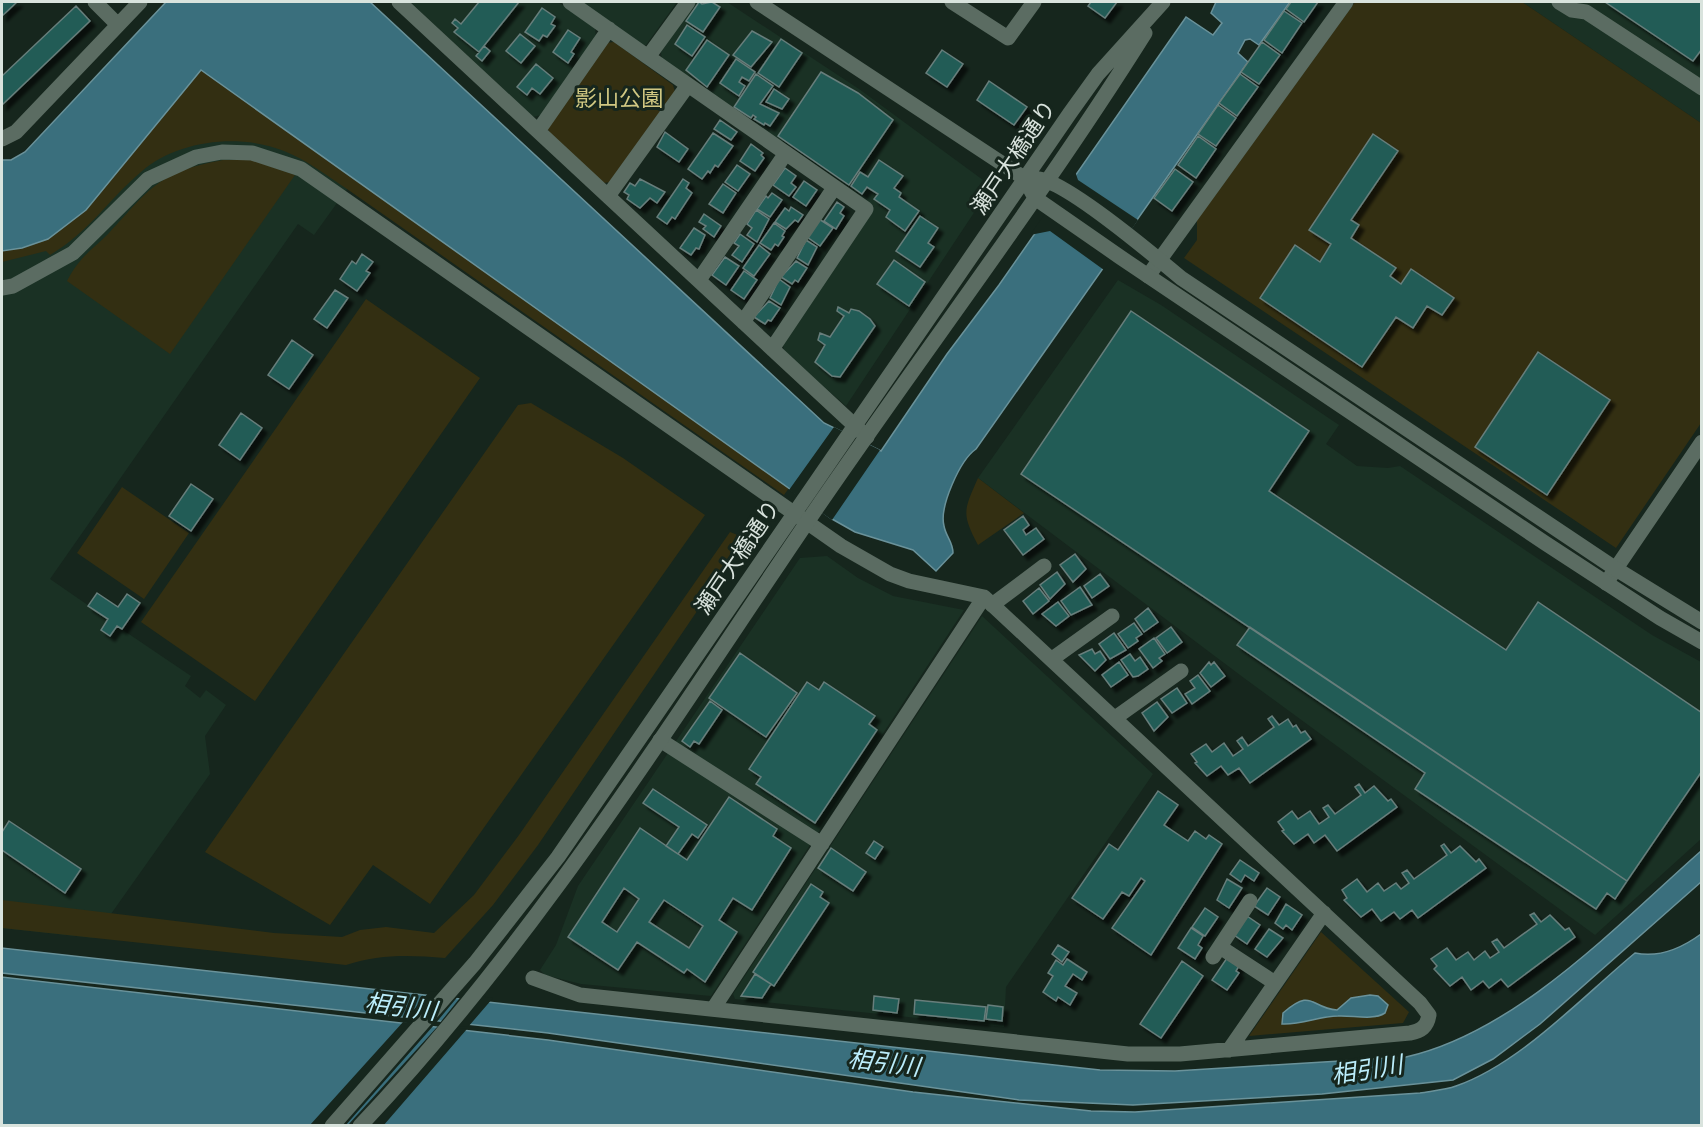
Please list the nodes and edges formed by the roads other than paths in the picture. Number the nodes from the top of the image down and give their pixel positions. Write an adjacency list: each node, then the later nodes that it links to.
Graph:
1 (95, 2): 12 (street)
2 (140, 2): 12 (street)
3 (399, 2): 17 (street)
4 (570, 2): 13 (street)
5 (688, 2): 14 (street)
6 (757, 2): 20 (street)
7 (952, 2): 8 (street)
8 (1034, 2)
9 (1164, 2): 20 (street, 瀬戸大橋通り); 21 (street, 瀬戸大橋通り)
10 (1346, 2): 25 (street)
11 (1559, 2): 16 (street)
12 (118, 25): 18 (street)
13 (609, 29): 14 (street); 17 (street)
14 (648, 57): 15 (street)
15 (688, 85): 19 (street); 23 (street)
16 (1701, 88)
17 (538, 131): 23 (street)
18 (2, 139)
19 (786, 153): 22 (street); 27 (street)
20 (1024, 178): 21 (street); 24 (street); 31 (street, 瀬戸大橋通り)
21 (1048, 180): 24 (street, 瀬戸大橋通り); 25 (street)
22 (834, 188): 29 (street); 30 (street)
23 (608, 196): 27 (street)
24 (1035, 198): 26 (street); 32 (street, 瀬戸大橋通り)
25 (1159, 260): 26 (street); 37 (street)
26 (1148, 276): 38 (street)
27 (699, 280): 29 (street)
28 (2, 288): 34 (street)
29 (742, 322): 30 (street)
30 (772, 349): 31 (street)
31 (851, 430): 32 (street); 34 (street, 瀬戸大橋通り)
32 (866, 439): 35 (street, 瀬戸大橋通り)
33 (1701, 442): 37 (street)
34 (793, 514): 35 (street); 54 (street, 瀬戸大橋通り)
35 (807, 523): 39 (street); 46 (street, 瀬戸大橋通り)
36 (1044, 566): 39 (street)
37 (1616, 568): 38 (street); 41 (street)
38 (1606, 583): 42 (street)
39 (988, 601): 43 (street); 47 (street)
40 (1112, 616): 43 (street)
41 (1701, 622)
42 (1701, 642)
43 (1052, 659): 45 (street)
44 (1181, 670): 45 (street)
45 (1116, 718): 49 (street)
46 (660, 740): 47 (street); 55 (street, 瀬戸大橋通り)
47 (822, 844): 52 (street)
48 (1250, 901): 51 (street)
49 (1324, 913): 51 (street); 53 (street)
50 (533, 978): 52 (street)
51 (1275, 983): 53 (street)
52 (713, 1009): 53 (street)
53 (1229, 1050)
54 (332, 1125)
55 (360, 1125)

